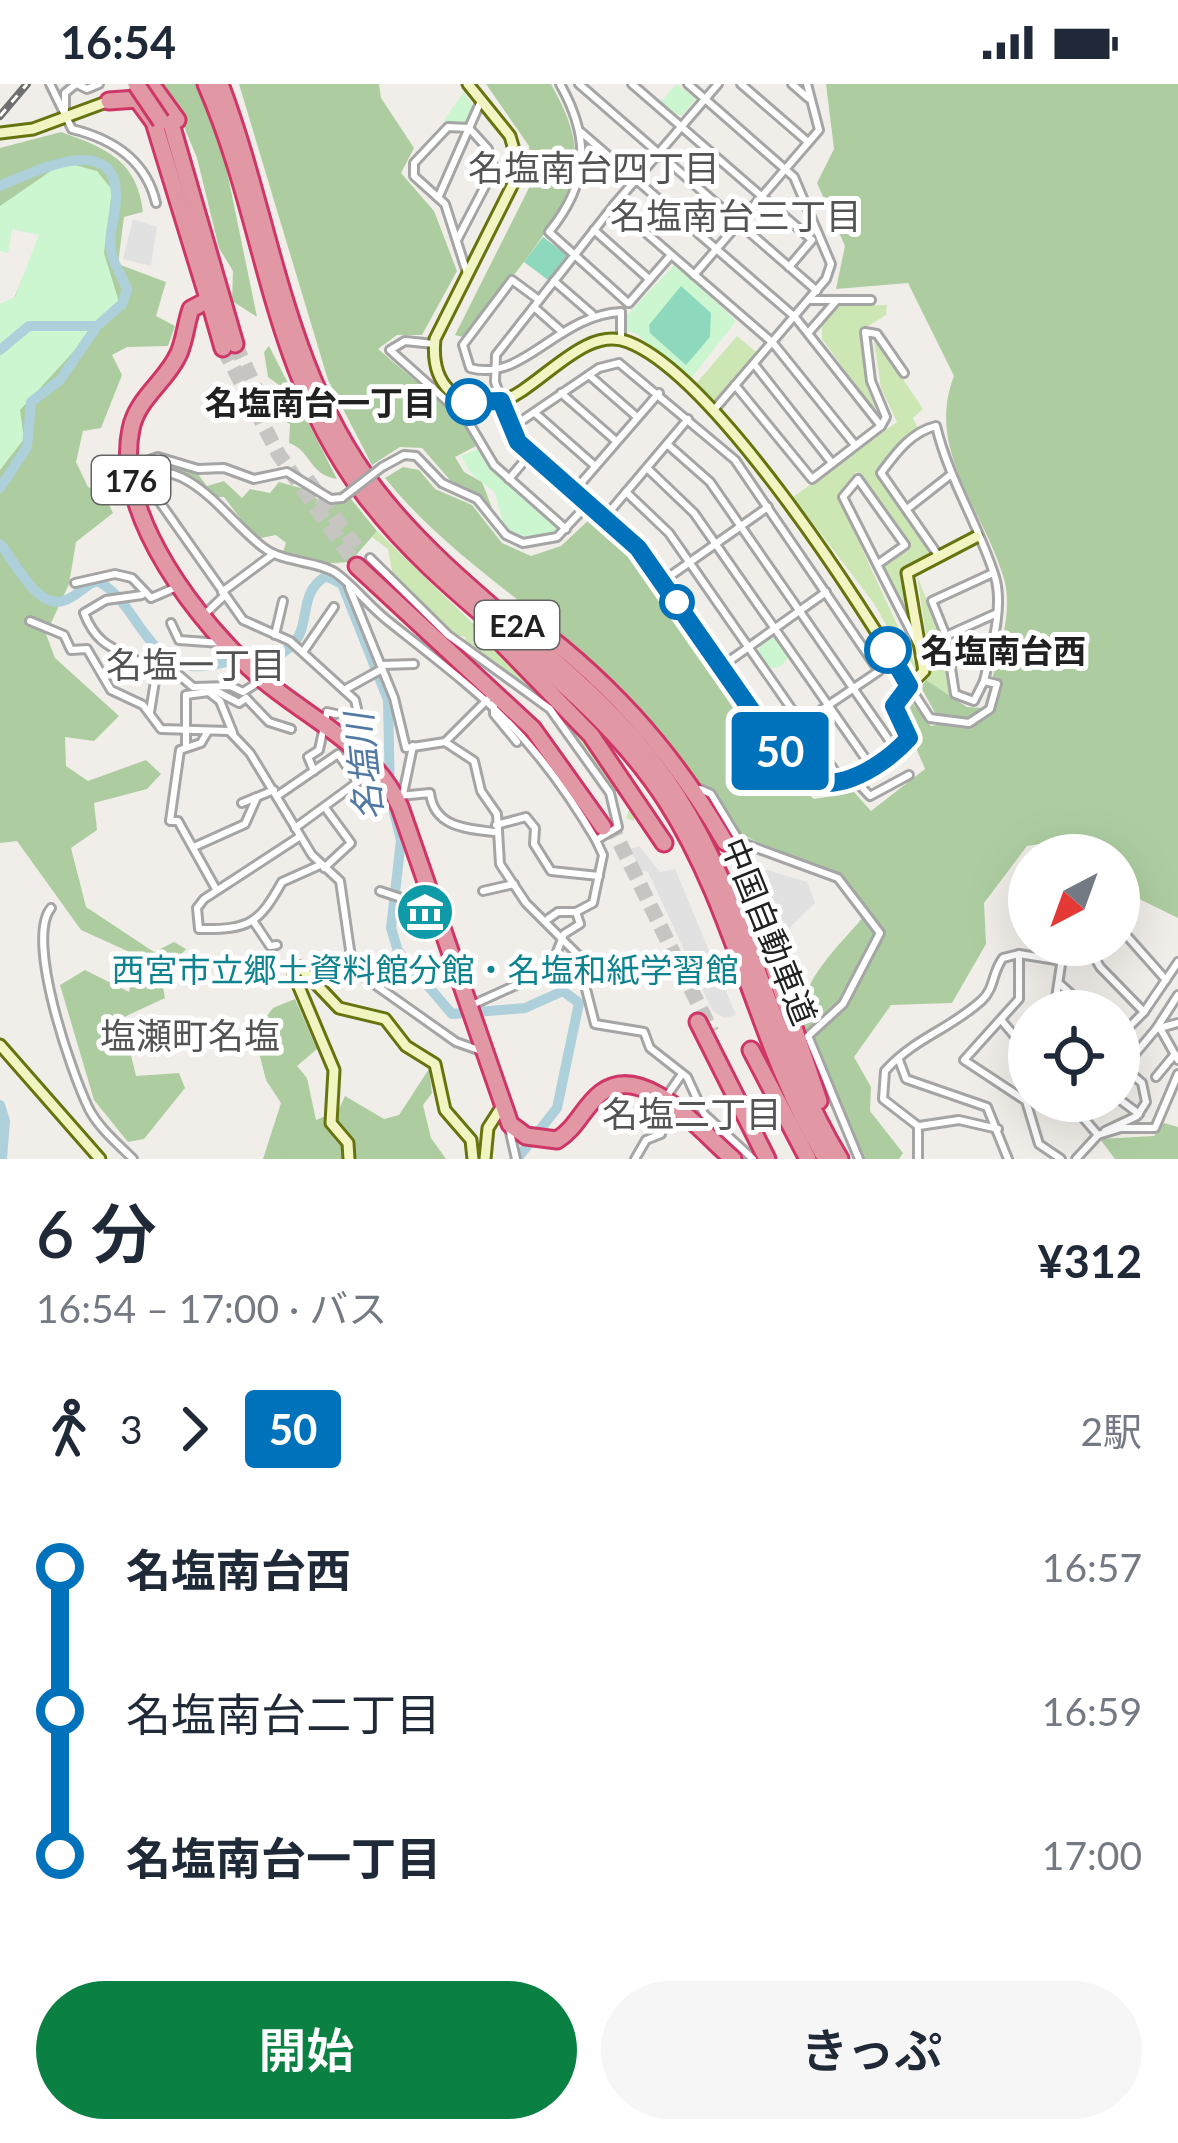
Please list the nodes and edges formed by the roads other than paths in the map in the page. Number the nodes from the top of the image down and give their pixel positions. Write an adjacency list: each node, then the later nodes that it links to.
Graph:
1 (50, 84): 21 (street)
2 (76, 84): 3 (street); 21 (street)
3 (99, 84)
4 (136, 84): 22 (highway, bridge)
5 (149, 84): 17 (highway); 22 (highway); 47 (highway)
6 (206, 84): 88 (highway, 中国自動車道 / E2A)
7 (220, 84): 96 (highway, 中国自動車道 / E2A)
8 (468, 84): 20 (street)
9 (576, 84): 16 (street); 28 (street)
10 (632, 84): 23 (street)
11 (688, 84): 19 (street)
12 (718, 84): 19 (street)
13 (741, 84): 27 (street)
14 (792, 84): 18 (street)
15 (807, 84): 18 (street)
16 (561, 86): 25 (street)
17 (116, 96): 21 (street); 47 (highway)
18 (808, 98): 27 (street)
19 (705, 99): 23 (street); 29 (street)
20 (482, 100): 24 (street); 43 (street)
21 (64, 117): 26 (street); 33 (street)
22 (165, 119): 47 (highway)
23 (681, 127): 28 (street); 32 (street)
24 (469, 128): 31 (street); 31 (street); 37 (street)
25 (581, 132): 30 (street); 39 (street)
26 (1, 133)
27 (808, 142): 29 (street)
28 (659, 152): 30 (street); 35 (street)
29 (786, 169): 32 (street); 46 (street)
30 (635, 179): 34 (street); 38 (street)
31 (439, 196): 37 (street)
32 (762, 197): 35 (street); 41 (street)
33 (156, 203)
34 (614, 205): 36 (street); 40 (street)
35 (739, 223): 38 (street); 41 (street)
36 (593, 230): 39 (street); 44 (street)
37 (457, 240): 43 (street)
38 (717, 249): 42 (street); 55 (street)
39 (573, 255): 45 (street); 52 (street)
40 (670, 255): 42 (street); 44 (street)
41 (789, 267): 46 (street)
42 (694, 275): 59 (street)
43 (467, 277): 60 (street)
44 (649, 279): 52 (street)
45 (554, 281): 51 (street); 54 (street)
46 (817, 291): 48 (street)
47 (213, 297): 61 (highway); 83 (highway, 176)
48 (809, 300): 49 (street); 55 (street)
49 (837, 300): 50 (street); 57 (street)
50 (871, 300)
51 (537, 303): 56 (street); 63 (street); 63 (street)
52 (628, 303): 53 (street)
53 (621, 312): 54 (street); 58 (street)
54 (592, 314): 56 (street)
55 (795, 316): 57 (street); 59 (street)
56 (560, 331): 63 (street)
57 (809, 332): 74 (street)
58 (621, 340): 69 (street); 70 (street)
59 (773, 343): 62 (street); 78 (street)
60 (434, 344): 69 (street); 85 (street)
61 (229, 346)
62 (754, 364): 66 (street); 80 (street)
63 (494, 371): 69 (street)
64 (904, 373): 74 (street)
65 (589, 375): 67 (street); 68 (street); 72 (street)
66 (735, 386): 70 (street); 80 (street)
67 (561, 393): 71 (street); 76 (street)
68 (658, 393): 72 (street); 73 (street)
69 (501, 401): 75 (street)
70 (713, 411): 133 (street)
71 (534, 412): 75 (street); 81 (street)
72 (637, 417): 76 (street)
73 (688, 419): 77 (street); 90 (street)
74 (881, 426): 78 (street)
75 (510, 429): 79 (street)
76 (616, 441): 81 (street)
77 (668, 444): 82 (street); 93 (street)
78 (855, 445): 80 (street)
79 (531, 454): 85 (street); 86 (street)
80 (832, 463)
81 (595, 466): 86 (street)
82 (647, 468): 87 (street); 97 (street)
83 (135, 469): 94 (street, bridge); 98 (street); 106 (highway, 176); 109 (street)
84 (949, 476): 91 (street); 91 (street); 95 (street)
85 (509, 479): 94 (street)
86 (574, 491): 89 (street)
87 (626, 492): 92 (street); 101 (street)
88 (364, 495): 173 (highway); 238 (highway, 中国自動車道 / E2A)
89 (589, 503): 92 (street); 94 (street)
90 (769, 507): 93 (street); 108 (street)
91 (907, 509): 99 (street)
92 (604, 517): 104 (street)
93 (742, 526): 97 (street); 113 (street)
94 (566, 529)
95 (976, 537): 99 (street); 103 (street)
96 (421, 541): 172 (highway); 239 (highway, 中国自動車道 / E2A)
97 (716, 544): 101 (street); 118 (street)
98 (273, 554): 107 (street); 109 (street)
99 (938, 555): 123 (street)
100 (364, 561): 166 (street); 170 (highway)
101 (690, 562): 104 (street); 125 (street)
102 (878, 564): 102 (street); 123 (street)
103 (993, 573): 115 (street); 120 (street)
104 (662, 581): 128 (street)
105 (75, 583): 110 (street)
106 (182, 584): 110 (street); 114 (highway, 176)
107 (349, 587): 130 (street); 138 (street)
108 (826, 592): 113 (street); 134 (street)
109 (224, 594): 114 (street); 119 (street)
110 (142, 595): 122 (street)
111 (283, 601): 119 (street)
112 (334, 607): 124 (street)
113 (800, 611): 118 (street); 134 (street)
114 (203, 614): 121 (highway, 176)
115 (995, 614): 120 (street); 132 (street)
116 (29, 621): 126 (street)
117 (171, 623): 121 (street)
118 (775, 628): 125 (street); 139 (street)
119 (274, 635): 124 (street)
120 (946, 636): 132 (street)
121 (225, 640): 129 (highway, 176)
122 (102, 641): 126 (street); 131 (street)
123 (922, 646): 133 (street)
124 (297, 647): 135 (street)
125 (749, 647): 128 (street); 142 (street)
126 (79, 648): 140 (street)
127 (414, 664): 130 (street)
128 (722, 666): 149 (street)
129 (250, 667): 137 (street); 141 (highway, 176)
130 (381, 667): 135 (street); 151 (street)
131 (156, 675): 137 (street); 140 (street)
132 (984, 681): 133 (street)
133 (909, 686): 152 (street)
134 (854, 688): 139 (street); 152 (street)
135 (344, 690): 153 (street)
136 (208, 693): 137 (street); 143 (street); 146 (street)
137 (244, 695): 145 (street)
138 (491, 701): 147 (street); 148 (street); 170 (street)
139 (829, 705): 142 (street); 154 (street)
140 (150, 712): 143 (street)
141 (330, 719): 153 (highway, 176); 155 (street)
142 (802, 724): 149 (street); 159 (street)
143 (184, 727): 144 (street); 150 (street)
144 (209, 728): 146 (street); 150 (street)
145 (291, 729)
146 (234, 737): 161 (street)
147 (446, 742): 151 (street); 169 (street)
148 (517, 742)
149 (774, 742): 159 (street)
150 (186, 745): 174 (street)
151 (413, 746): 163 (street)
152 (896, 750): 154 (street)
153 (371, 762): 158 (street); 163 (highway, 176)
154 (870, 765): 157 (street)
155 (314, 771): 158 (street); 161 (street)
156 (909, 775): 157 (street)
157 (852, 777): 159 (street)
158 (358, 782): 167 (street)
159 (843, 783)
160 (700, 789): 240 (street)
161 (276, 793): 162 (street); 168 (street)
162 (257, 796): 165 (street); 174 (street)
163 (399, 796): 169 (street); 181 (highway, 176)
164 (628, 799): 166 (street)
165 (242, 802)
166 (614, 802): 170 (street)
167 (326, 807): 168 (street); 175 (street)
168 (295, 828): 171 (street)
169 (496, 828): 176 (street); 177 (street)
170 (603, 830): 176 (street)
171 (299, 838): 175 (street); 178 (street)
172 (725, 842)
173 (664, 843)
174 (195, 847): 178 (street)
175 (322, 866): 185 (street); 211 (street)
176 (599, 876): 183 (street)
177 (514, 884): 180 (street); 184 (street)
178 (216, 889): 185 (street)
179 (380, 891): 181 (street)
180 (483, 891)
181 (430, 893): 200 (highway, 176)
182 (51, 908): 228 (street)
183 (576, 912): 184 (street); 186 (street)
184 (548, 919): 186 (street)
185 (254, 922): 187 (street)
186 (560, 940): 200 (street); 214 (street)
187 (277, 945)
188 (1140, 951): 195 (street)
189 (770, 957): 239 (highway)
190 (1008, 959): 213 (street)
191 (1178, 962): 195 (street)
192 (1019, 966): 203 (street)
193 (1061, 966): 196 (street)
194 (1099, 966): 201 (street)
195 (1166, 980): 201 (street)
196 (1061, 986): 197 (street); 198 (street)
197 (1060, 990)
198 (1066, 990)
199 (1178, 995): 207 (street)
200 (470, 1010): 211 (highway, 176)
201 (1144, 1012): 202 (street)
202 (1140, 1016)
203 (1002, 1021): 206 (street); 243 (street)
204 (1178, 1023): 207 (street)
205 (705, 1027): 236 (highway)
206 (1008, 1028)
207 (1158, 1029): 209 (street); 212 (street)
208 (0, 1045): 227 (street)
209 (1140, 1047)
210 (751, 1050): 237 (highway)
211 (484, 1052): 219 (highway, 176)
212 (1177, 1057): 216 (street)
213 (899, 1058): 224 (street); 225 (street)
214 (682, 1074): 218 (street); 235 (street)
215 (1178, 1074): 226 (street)
216 (1156, 1077)
217 (1140, 1085): 220 (street)
218 (664, 1100): 223 (highway); 233 (street); 234 (highway)
219 (502, 1106): 223 (highway, 176); 231 (street)
220 (1140, 1113)
221 (1089, 1122): 226 (street)
222 (1125, 1122): 226 (street)
223 (510, 1124): 232 (street)
224 (918, 1126): 225 (street); 241 (street)
225 (998, 1129): 242 (street)
226 (1101, 1135): 244 (street)
227 (100, 1159)
228 (133, 1159)
229 (350, 1159): 230 (street)
230 (473, 1159)
231 (485, 1159)
232 (516, 1159)
233 (635, 1159)
234 (733, 1159)
235 (753, 1159)
236 (772, 1159)
237 (808, 1159)
238 (826, 1159)
239 (843, 1159)
240 (860, 1159)
241 (918, 1159)
242 (1008, 1159)
243 (1061, 1159)
244 (1076, 1159)

